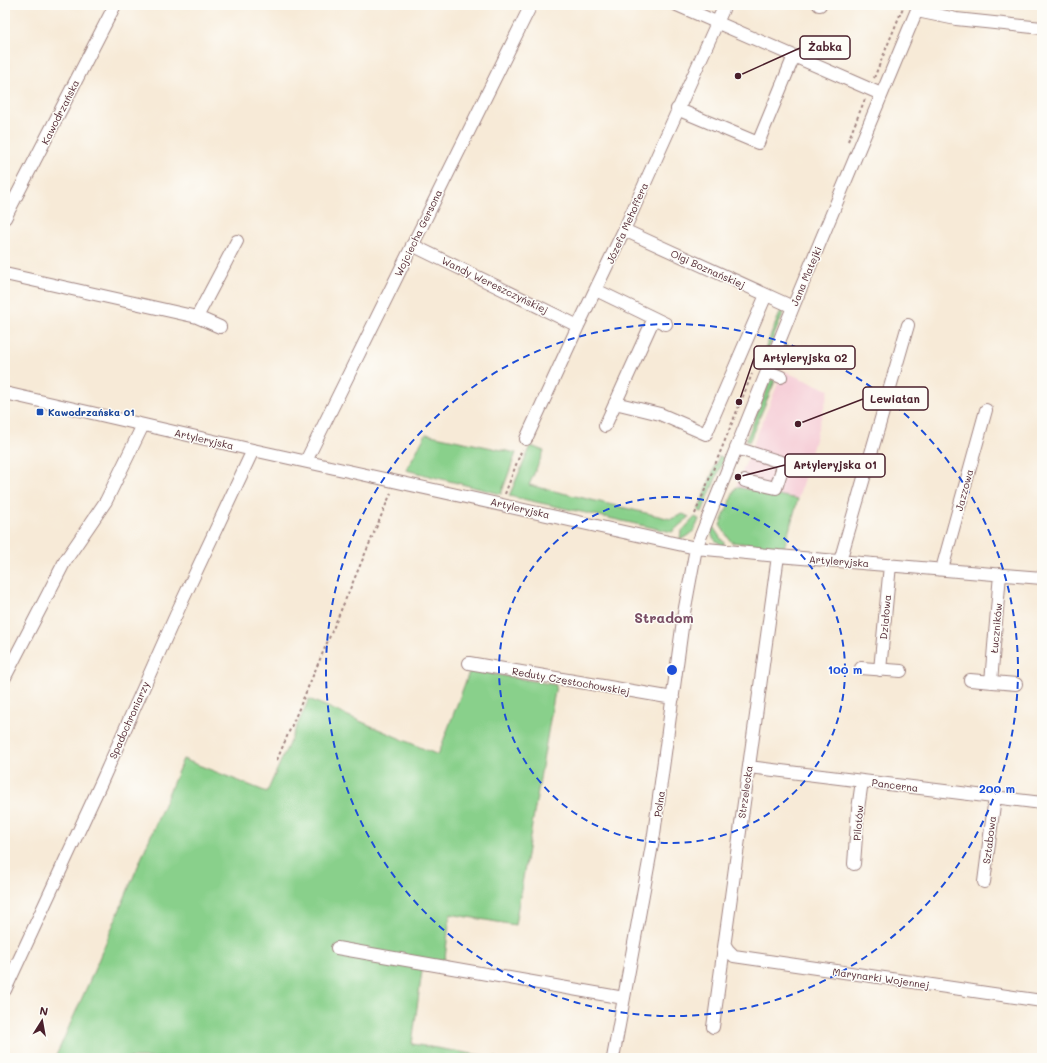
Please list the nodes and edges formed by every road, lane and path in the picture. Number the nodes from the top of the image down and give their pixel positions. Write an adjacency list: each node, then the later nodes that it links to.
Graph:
1 (115, 5): 13 (street, Kawodrzańska)
2 (531, 5): 16 (street, Wojciecha Gersona)
3 (677, 5): 7 (street)
4 (725, 5): 7 (street, Józefa Mehoffera)
5 (904, 5): 10 (path)
6 (918, 8): 8 (street); 11 (street, Jana Matejki)
7 (717, 23): 9 (street); 12 (street, Józefa Mehoffera)
8 (1042, 28)
9 (794, 56): 10 (street); 12 (street)
10 (869, 89): 11 (street)
11 (881, 94): 20 (street, Jana Matejki)
12 (677, 109): 14 (street, Józefa Mehoffera)
13 (6, 215)
14 (624, 230): 18 (street, Józefa Mehoffera); 19 (street, Olgi Boznańskiej)
15 (237, 241): 21 (street)
16 (412, 245): 24 (street, Wandy Wereszczyńskiej); 38 (street, Wojciecha Gersona)
17 (5, 274): 21 (street)
18 (596, 290): 22 (street); 24 (street, Józefa Mehoffera)
19 (766, 295): 20 (street, Olgi Boznańskiej); 31 (street)
20 (792, 307): 27 (street, Jana Matejki)
21 (197, 317): 26 (street)
22 (654, 318): 23 (street); 31 (street)
23 (666, 324)
24 (578, 326): 35 (street, Józefa Mehoffera)
25 (908, 326): 45 (street)
26 (220, 327)
27 (767, 371): 29 (street); 36 (street, Jana Matejki)
28 (752, 374): 42 (path)
29 (781, 377)
30 (5, 393): 33 (street, Artyleryjska)
31 (615, 403): 34 (street)
32 (986, 410): 47 (street, Jazzowa)
33 (143, 425): 37 (street, Artyleryjska); 54 (street)
34 (605, 426)
35 (526, 440): 41 (path)
36 (736, 448): 39 (street); 43 (street, Jana Matejki)
37 (253, 450): 38 (street, Artyleryjska); 68 (street, Spadochroniarzy)
38 (306, 461): 40 (street, Artyleryjska)
39 (745, 480)
40 (396, 481): 41 (street, Artyleryjska); 59 (path)
41 (501, 504): 43 (street, Artyleryjska)
42 (695, 514)
43 (696, 548): 44 (street, Artyleryjska); 58 (street, Polna)
44 (778, 556): 45 (street, Artyleryjska); 60 (street, Strzelecka)
45 (840, 560): 46 (street, Artyleryjska)
46 (890, 565): 47 (street, Artyleryjska); 52 (street, Działowa)
47 (942, 569): 48 (street, Artyleryjska)
48 (1000, 574): 49 (street, Artyleryjska); 56 (street, Łuczników)
49 (1042, 578)
50 (468, 663): 58 (street, Reduty Częstochowskiej)
51 (861, 668): 52 (street)
52 (880, 670): 53 (street)
53 (900, 671)
54 (5, 677)
55 (970, 680): 56 (street)
56 (991, 682): 57 (street)
57 (1016, 684)
58 (673, 698): 69 (street, Polna)
59 (277, 760)
60 (749, 767): 61 (street, Pancerna); 66 (street, Strzelecka)
61 (862, 781): 62 (street, Pancerna); 64 (street, Pilotów)
62 (995, 797): 63 (street, Pancerna); 65 (street, Sztabowa)
63 (1042, 803)
64 (854, 864)
65 (984, 882)
66 (725, 945): 70 (street, Marynarki Wojennej); 71 (street, Strzelecka)
67 (337, 948): 69 (street)
68 (5, 990)
69 (624, 998): 72 (street, Polna)
70 (1042, 1001)
71 (713, 1028)
72 (613, 1058)

